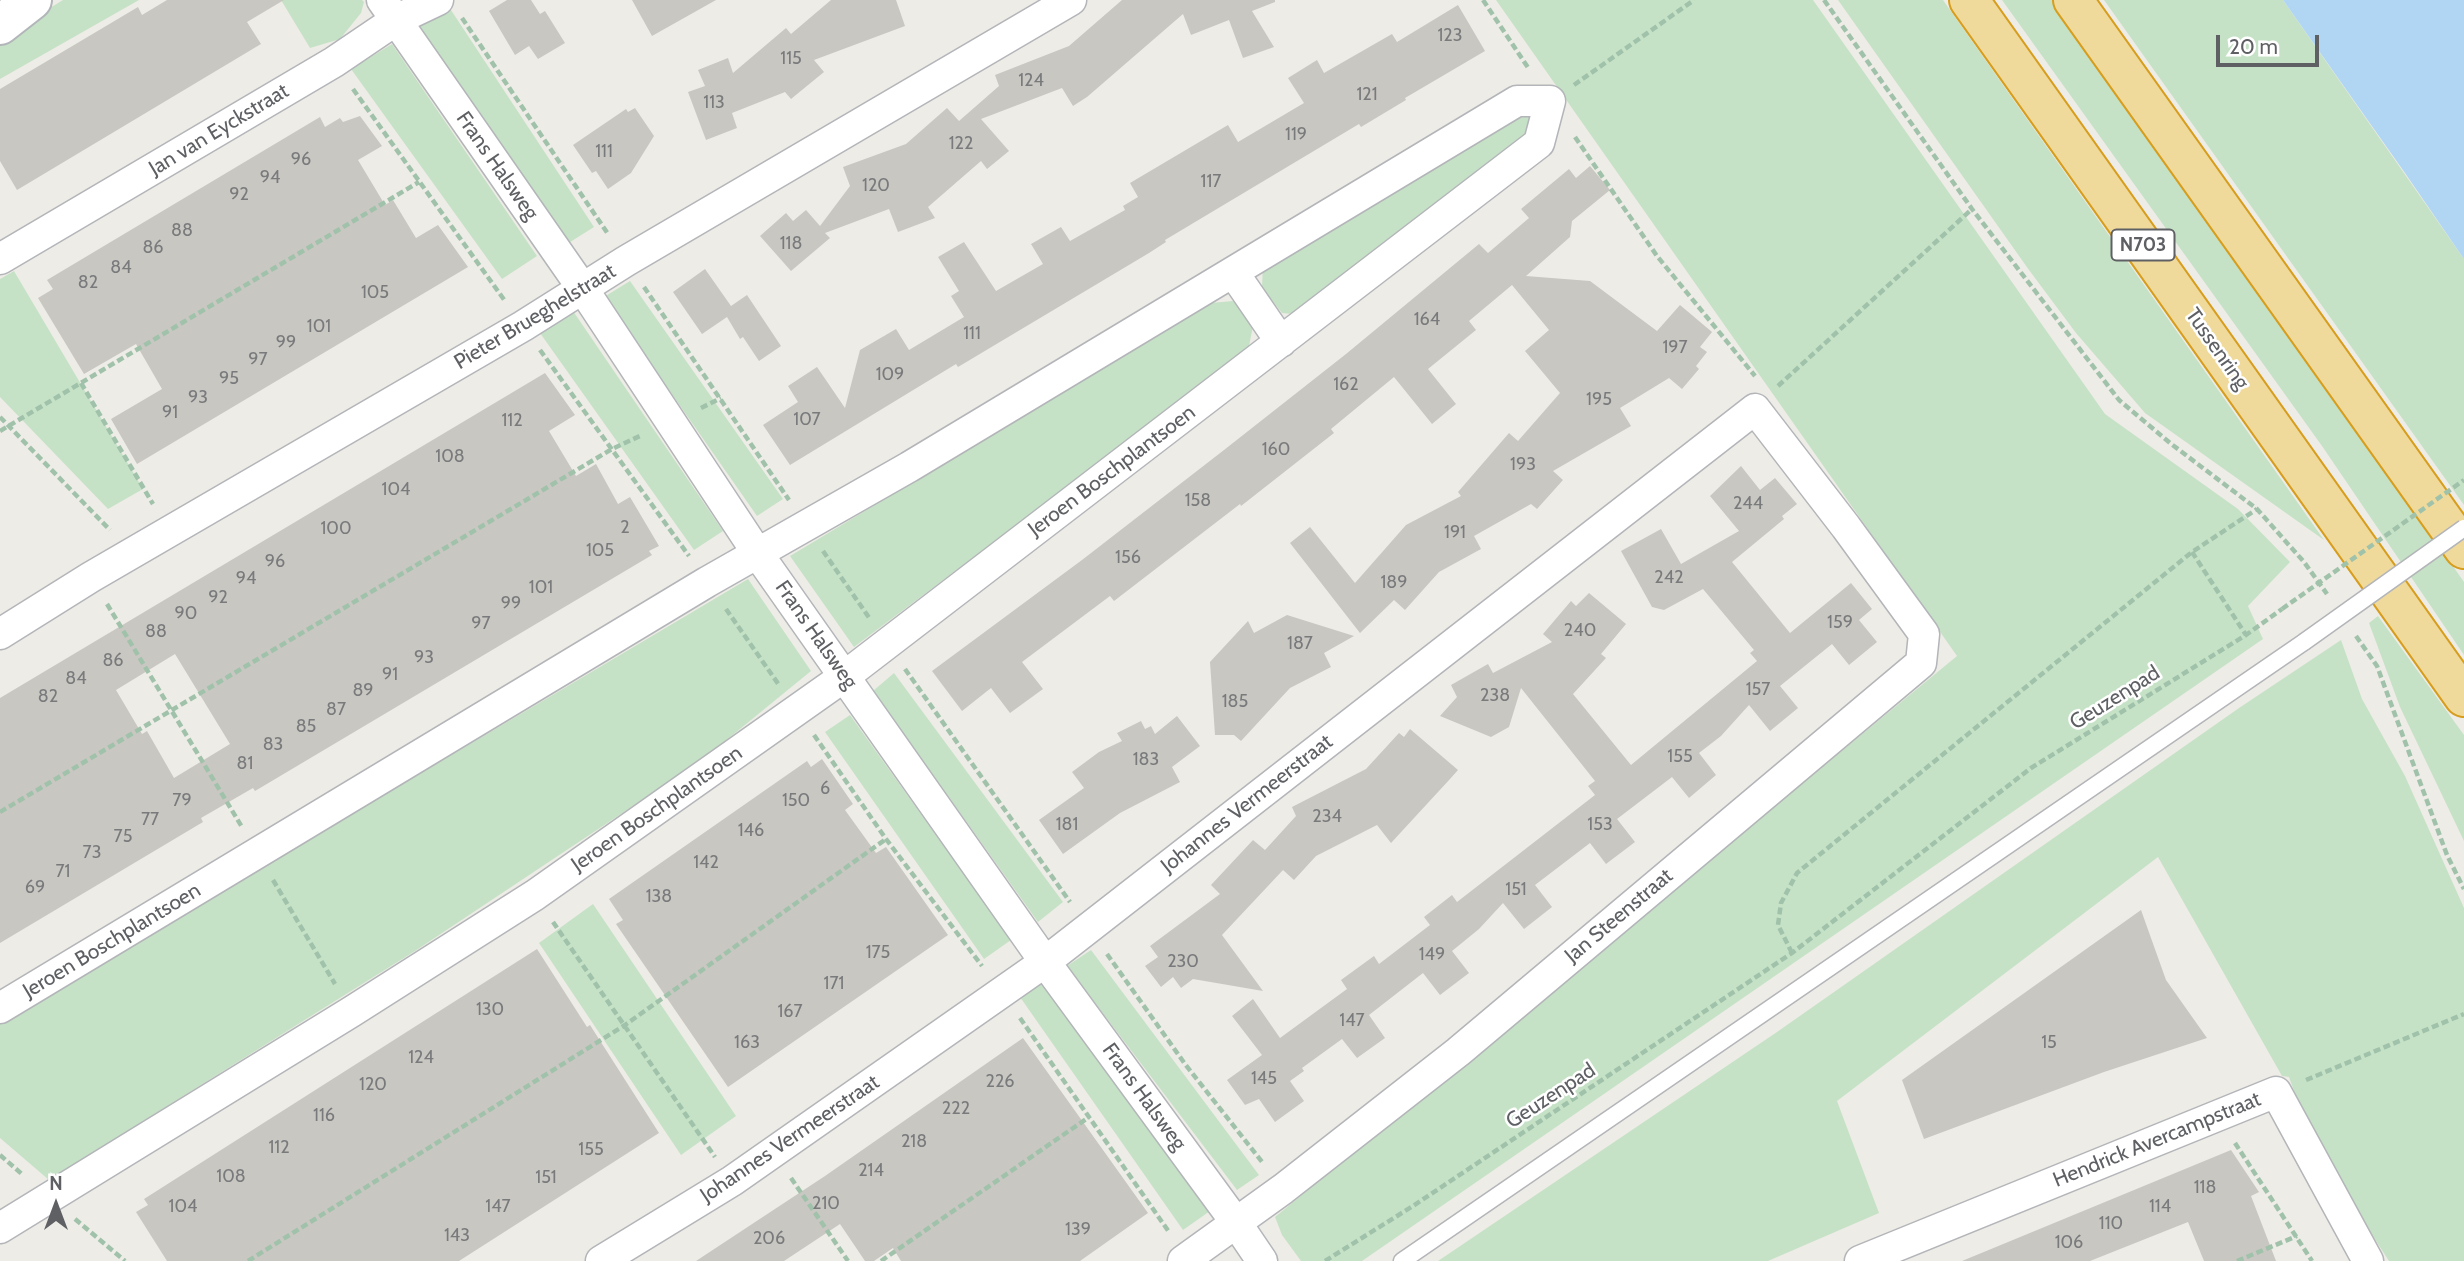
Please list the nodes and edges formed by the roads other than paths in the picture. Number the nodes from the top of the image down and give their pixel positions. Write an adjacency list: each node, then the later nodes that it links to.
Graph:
1 (32, 0): 7 (main road)
2 (1070, 0): 10 (street, Pieter Brueghelstraat)
3 (1969, 0): 18 (highway, Tussenring / N703)
4 (2073, 0): 14 (highway)
5 (447, 5): 6 (street, Jan van Eyckstraat)
6 (389, 10): 8 (street, Jan van Eyckstraat); 10 (street, Frans Halsweg)
7 (0, 24)
8 (0, 259)
9 (1233, 272): 11 (street); 11 (street, Jeroen Boschplantsoen); 15 (street, Jeroen Boschplantsoen)
10 (583, 289): 15 (street, Frans Halsweg); 16 (street, Pieter Brueghelstraat)
11 (1281, 342): 17 (street, Jeroen Boschplantsoen)
12 (1846, 527): 19 (street, Johannes Vermeerstraat); 21 (street, Jan Steenstraat)
13 (2464, 528): 26 (lane, bridge)
14 (2464, 549)
15 (758, 554): 17 (street, Frans Halsweg); 20 (street, Jeroen Boschplantsoen)
16 (0, 634)
17 (845, 676): 19 (street, Frans Halsweg); 22 (street, Jeroen Boschplantsoen)
18 (2464, 697)
19 (1045, 962): 21 (street, Frans Halsweg); 24 (street, Johannes Vermeerstraat)
20 (0, 1008)
21 (1237, 1224): 23 (street, Jan Steenstraat); 25 (street, Frans Halsweg)
22 (0, 1228)
23 (1185, 1260)
24 (601, 1261)
25 (1262, 1261)
26 (1402, 1261)
27 (1860, 1261): 28 (street, Hendrick Avercampstraat)
28 (2368, 1261)

